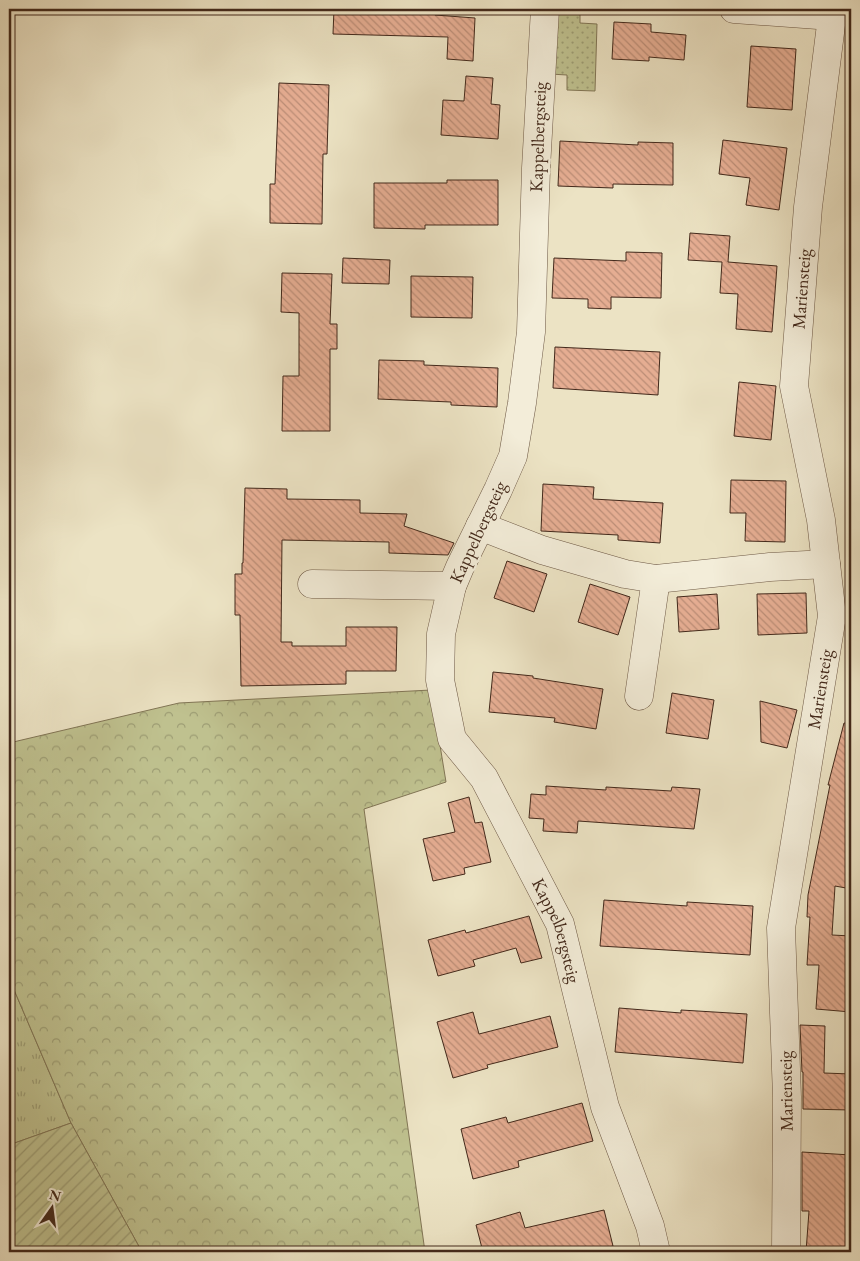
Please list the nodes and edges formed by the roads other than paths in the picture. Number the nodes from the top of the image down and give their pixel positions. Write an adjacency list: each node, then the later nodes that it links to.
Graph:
1 (545, 9): 4 (street, Kappelbergsteig)
2 (734, 9): 3 (street)
3 (833, 12): 5 (street, Mariensteig)
4 (480, 526): 6 (street); 8 (street, Kappelbergsteig)
5 (826, 564): 6 (street); 11 (street, Mariensteig)
6 (656, 578): 9 (street)
7 (312, 584): 8 (street)
8 (452, 586): 10 (street, Kappelbergsteig)
9 (639, 696)
10 (656, 1252)
11 (786, 1252)

